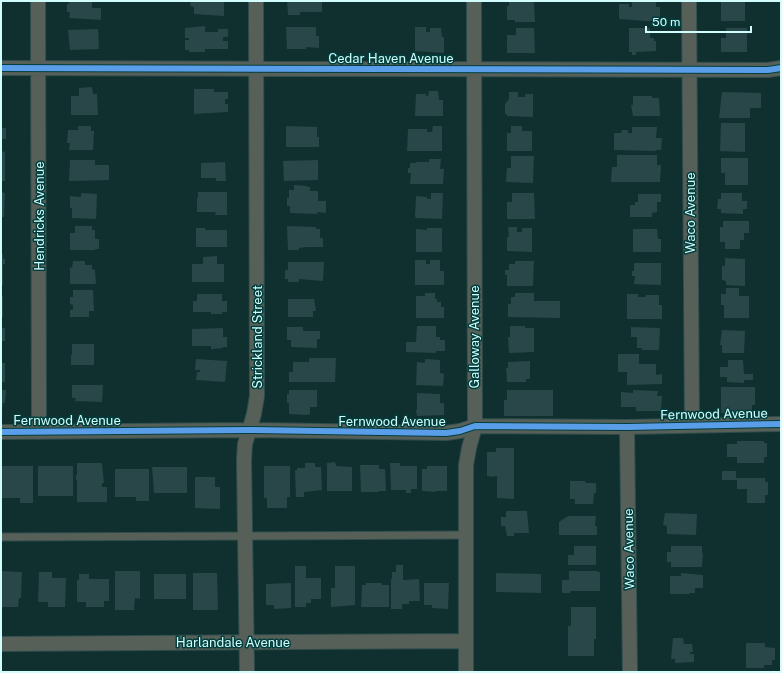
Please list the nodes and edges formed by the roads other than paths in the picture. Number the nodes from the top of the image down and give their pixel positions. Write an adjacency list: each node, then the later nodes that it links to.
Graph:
1 (38, 1): 6 (street, Hendricks Avenue)
2 (256, 1): 7 (street, Strickland Street)
3 (474, 1): 9 (street, Galloway Avenue)
4 (689, 1): 10 (street, Waco Avenue)
5 (1, 68): 6 (street, Cedar Haven Avenue)
6 (38, 68): 7 (street, Cedar Haven Avenue); 17 (street, Hendricks Avenue)
7 (256, 68): 9 (street, Cedar Haven Avenue); 15 (street, Strickland Street)
8 (781, 68): 10 (street, Cedar Haven Avenue)
9 (473, 70): 10 (street, Cedar Haven Avenue); 13 (street, Galloway Avenue)
10 (689, 70): 12 (street, Waco Avenue)
11 (781, 424): 12 (street, Fernwood Avenue)
12 (692, 425): 14 (street, Fernwood Avenue)
13 (475, 426): 14 (street, Fernwood Avenue); 15 (street, Fernwood Avenue); 18 (street, Galloway Avenue)
14 (627, 427): 26 (street, Waco Avenue)
15 (248, 430): 17 (street, Fernwood Avenue); 20 (street, Strickland Street)
16 (1, 432): 17 (street, Fernwood Avenue)
17 (39, 432)
18 (465, 535): 20 (lane); 21 (street, Galloway Avenue)
19 (1, 537): 20 (lane)
20 (246, 537): 22 (street, Strickland Street)
21 (465, 641): 22 (street, Harlandale Avenue); 25 (street, Galloway Avenue)
22 (246, 642): 23 (street, Harlandale Avenue); 24 (street, Strickland Street)
23 (1, 644)
24 (247, 672)
25 (466, 672)
26 (630, 672)

